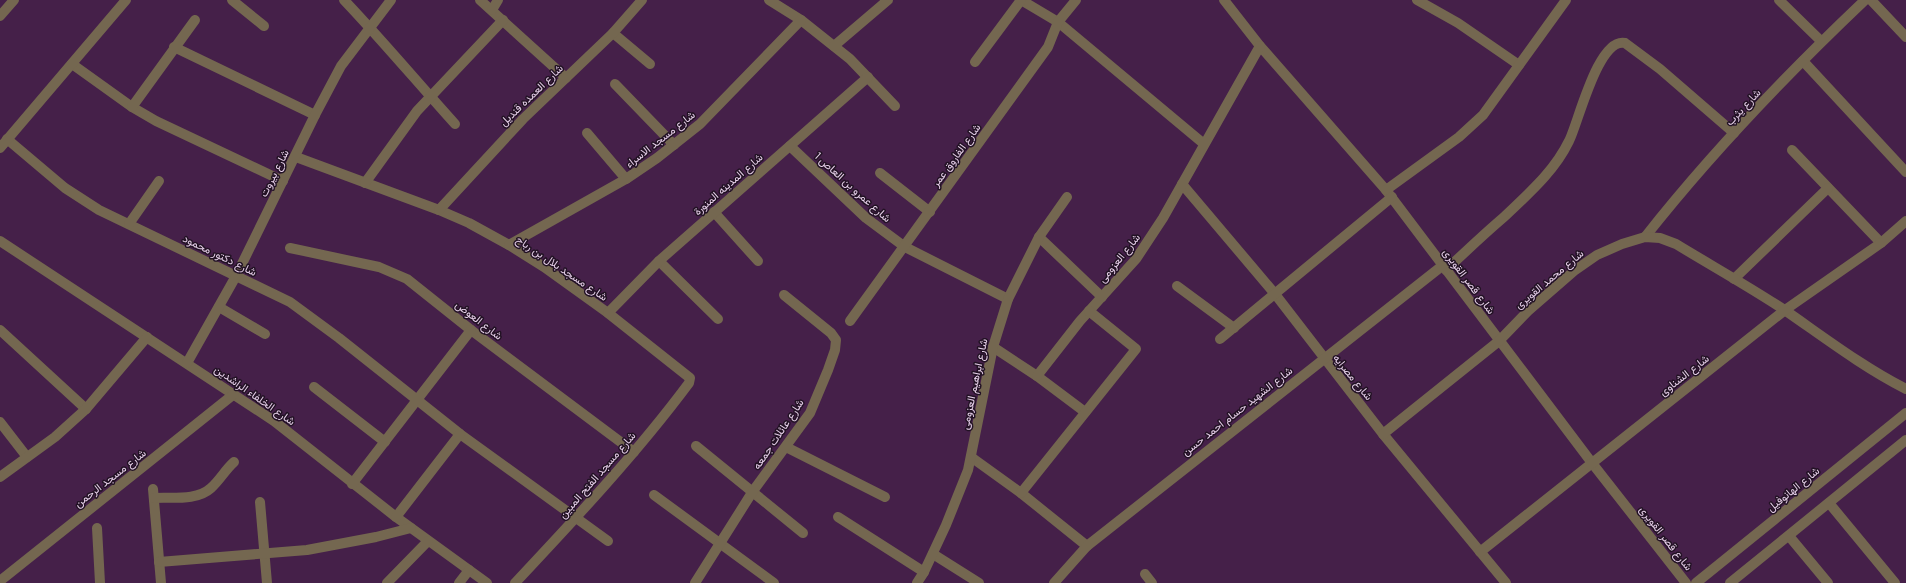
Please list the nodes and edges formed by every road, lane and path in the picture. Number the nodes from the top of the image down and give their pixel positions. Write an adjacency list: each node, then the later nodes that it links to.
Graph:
1 (14, 0): 20 (street)
2 (232, 0): 25 (street)
3 (344, 0): 26 (street)
4 (391, 0): 26 (street, شارع بيروت)
5 (480, 0): 19 (street)
6 (498, 0): 19 (street)
7 (642, 0): 27 (street, شارع العمده قنديل)
8 (769, 0): 23 (street)
9 (1021, 0): 24 (street); 34 (street)
10 (1076, 0): 24 (street, شارع الفاروق عمر)
11 (1224, 0): 31 (street, شارع قصر القويرى)
12 (1417, 0): 37 (street)
13 (1566, 0): 37 (street)
14 (1779, 0): 29 (street)
15 (1865, 0): 29 (street, شارع يثرب)
16 (1871, 0): 28 (street)
17 (122, 1): 35 (street)
18 (882, 2): 30 (street)
19 (492, 10): 22 (street)
20 (0, 16)
21 (195, 20): 32 (street)
22 (503, 20): 38 (street); 41 (street)
23 (801, 20): 30 (street); 50 (street, شارع مسجد الاسراء)
24 (1058, 22): 49 (street); 67 (street, شارع الفاروق عمر)
25 (264, 26)
26 (369, 27): 41 (street); 44 (street, شارع بيروت)
27 (613, 33): 36 (street); 38 (street, شارع العمده قنديل)
28 (1906, 37)
29 (1821, 41): 33 (street, شارع يثرب)
30 (834, 46): 39 (street)
31 (1260, 46): 49 (street, شارع العزومى); 63 (street, شارع قصر القويرى)
32 (174, 47): 43 (street); 44 (street)
33 (1803, 61): 47 (street, شارع يثرب); 55 (street)
34 (975, 62)
35 (72, 64): 43 (street); 48 (street)
36 (650, 64)
37 (1519, 65): 63 (street)
38 (566, 78): 65 (street, شارع العمده قنديل)
39 (868, 78): 42 (street); 51 (street, شارع المدينه المنورة)
40 (615, 84): 50 (street)
41 (431, 97): 45 (street); 60 (street)
42 (894, 106)
43 (132, 107): 59 (street)
44 (315, 115): 54 (street, شارع بيروت)
45 (455, 124)
46 (587, 133): 57 (street)
47 (1734, 133): 71 (street, شارع يثرب); 79 (street, شارع الشهيد حسام احمد حسن)
48 (7, 139): 52 (street); 69 (street, شارع دكتور محمود)
49 (1204, 144): 61 (street, شارع العزومى)
50 (674, 145): 57 (street, شارع مسجد الاسراء)
51 (790, 146): 66 (street, شارع المدينه المنورة); 75 (street, شارع عمرو بن العاص 1)
52 (0, 148)
53 (1792, 150): 62 (street)
54 (296, 157): 59 (street, شارع بيروت); 60 (street, شارع مسجد بلال بن رباح)
55 (1906, 172)
56 (880, 173): 67 (street)
57 (626, 179): 74 (street, شارع مسجد الاسراء)
58 (159, 181): 69 (street)
59 (283, 181): 80 (street, شارع بيروت)
60 (365, 183): 65 (street, شارع مسجد بلال بن رباح)
61 (1182, 184): 83 (street, شارع مصرايه); 85 (street, شارع العزومى)
62 (1828, 188): 73 (street); 81 (street)
63 (1389, 194): 79 (street, شارع قصر القويرى); 83 (street)
64 (1067, 197): 70 (street, شارع ابراهيم العزومى)
65 (439, 210): 74 (street, شارع مسجد بلال بن رباح)
66 (714, 212): 77 (street, شارع المدينه المنورة); 78 (street)
67 (930, 212): 75 (street, شارع الفاروق عمر)
68 (1906, 221): 73 (street, شارع الشناوى)
69 (129, 224): 80 (street, شارع دكتور محمود)
70 (1039, 237): 85 (street); 86 (street, شارع ابراهيم العزومى)
71 (1645, 237): 81 (street, شارع محمد القويرى); 99 (street, شارع محمد القويرى)
72 (0, 241): 97 (street, شارع الخلفاء الراشدين)
73 (1881, 243): 88 (street, شارع الشناوى)
74 (509, 245): 90 (street, شارع مسجد بلال بن رباح)
75 (905, 246): 86 (street, شارع عمرو بن العاص 1); 92 (street, شارع الفاروق عمر)
76 (290, 248): 95 (street, شارع العوض)
77 (658, 261): 90 (street, شارع المدينه المنورة); 91 (street)
78 (758, 261)
79 (1444, 268): 99 (street, شارع قصر القويرى); 101 (street, شارع الشهيد حسام احمد حسن)
80 (236, 276): 87 (street, شارع بيروت); 108 (street, شارع دكتور محمود)
81 (1734, 279): 88 (street, شارع محمد القويرى)
82 (1177, 286): 93 (street)
83 (1275, 294): 93 (street); 101 (street, شارع مصرايه)
84 (784, 295): 118 (street, شارع عائلات جمعه)
85 (1102, 297): 89 (street, شارع العزومى)
86 (1008, 299): 100 (street, شارع ابراهيم العزومى)
87 (218, 307): 96 (street); 102 (street, شارع بيروت)
88 (1785, 310): 106 (street, شارع محمد القويرى); 123 (street, شارع الشناوى)
89 (1089, 311): 103 (street, شارع العزومى); 110 (street)
90 (608, 314): 104 (street, شارع مسجد بلال بن رباح)
91 (718, 319)
92 (850, 321)
93 (1234, 328): 98 (street)
94 (0, 330): 109 (street)
95 (471, 330): 108 (street); 119 (street, شارع العوض)
96 (265, 334)
97 (147, 336): 102 (street, شارع الخلفاء الراشدين); 109 (street)
98 (1220, 339)
99 (1499, 341): 114 (street, شارع محمد القويرى); 123 (street, شارع قصر القويرى)
100 (993, 347): 103 (street); 121 (street, شارع ابراهيم العزومى)
101 (1323, 359): 114 (street, شارع مصرايه); 142 (street, شارع الشهيد حسام احمد حسن)
102 (187, 363): 107 (street, شارع الخلفاء الراشدين)
103 (1038, 376): 110 (street)
104 (690, 378): 119 (street, شارع مسجد الفتح المبين)
105 (314, 387): 116 (street)
106 (1906, 389)
107 (234, 394): 125 (street, شارع الخلفاء الراشدين); 150 (street, شارع مسجد الرحمن)
108 (418, 401): 113 (street, شارع دكتور محمود); 116 (street)
109 (86, 409): 120 (street)
110 (1085, 412): 127 (street)
111 (1906, 413): 166 (street, شارع الهانوفيل)
112 (0, 422): 120 (street)
113 (460, 434): 132 (street); 134 (street, شارع دكتور محمود)
114 (1383, 434): 143 (street, شارع مصرايه)
115 (1906, 440): 131 (street)
116 (386, 442): 125 (street)
117 (696, 446): 126 (street)
118 (786, 446): 126 (street, شارع عائلات جمعه); 129 (street)
119 (634, 452): 134 (street, شارع مسجد الفتح المبين)
120 (27, 457): 124 (street)
121 (971, 457): 127 (street); 145 (street, شارع ابراهيم العزومى)
122 (234, 462): 146 (street)
123 (1592, 463): 143 (street, شارع الشناوى); 165 (street, شارع قصر القويرى)
124 (0, 477)
125 (352, 484): 132 (street, شارع الخلفاء الراشدين)
126 (753, 491): 137 (street); 141 (street, شارع عائلات جمعه)
127 (1021, 493): 142 (street)
128 (654, 495): 141 (street)
129 (885, 497)
130 (260, 502): 144 (street)
131 (1829, 503): 138 (street); 169 (street)
132 (396, 517): 136 (street, شارع الخلفاء الراشدين)
133 (838, 517): 148 (street)
134 (576, 518): 140 (street, شارع دكتور محمود); 158 (street, شارع مسجد الفتح المبين)
135 (97, 528): 152 (street)
136 (411, 528): 139 (street, شارع الخلفاء الراشدين); 144 (street)
137 (803, 533)
138 (1789, 536): 167 (street); 168 (street)
139 (428, 541): 147 (street, شارع الخلفاء الراشدين); 155 (street)
140 (608, 541)
141 (721, 544): 151 (street, شارع عائلات جمعه); 159 (street)
142 (1087, 546): 162 (street, شارع الشهيد حسام احمد حسن)
143 (1480, 552): 164 (street, شارع مصرايه)
144 (264, 553): 146 (street); 154 (street)
145 (933, 554): 148 (street, شارع ابراهيم العزومى); 161 (street)
146 (159, 562): 153 (street)
147 (469, 570): 156 (street); 157 (street, شارع الخلفاء الراشدين)
148 (924, 572): 160 (street, شارع ابراهيم العزومى)
149 (1145, 574): 163 (street)
150 (0, 581)
151 (700, 581)
152 (100, 583)
153 (161, 583)
154 (267, 583)
155 (387, 583)
156 (458, 583)
157 (486, 583)
158 (515, 583)
159 (774, 583)
160 (916, 583)
161 (980, 583)
162 (1054, 583)
163 (1152, 583)
164 (1506, 583)
165 (1686, 583)
166 (1696, 583)
167 (1730, 583)
168 (1828, 583)
169 (1895, 583)

